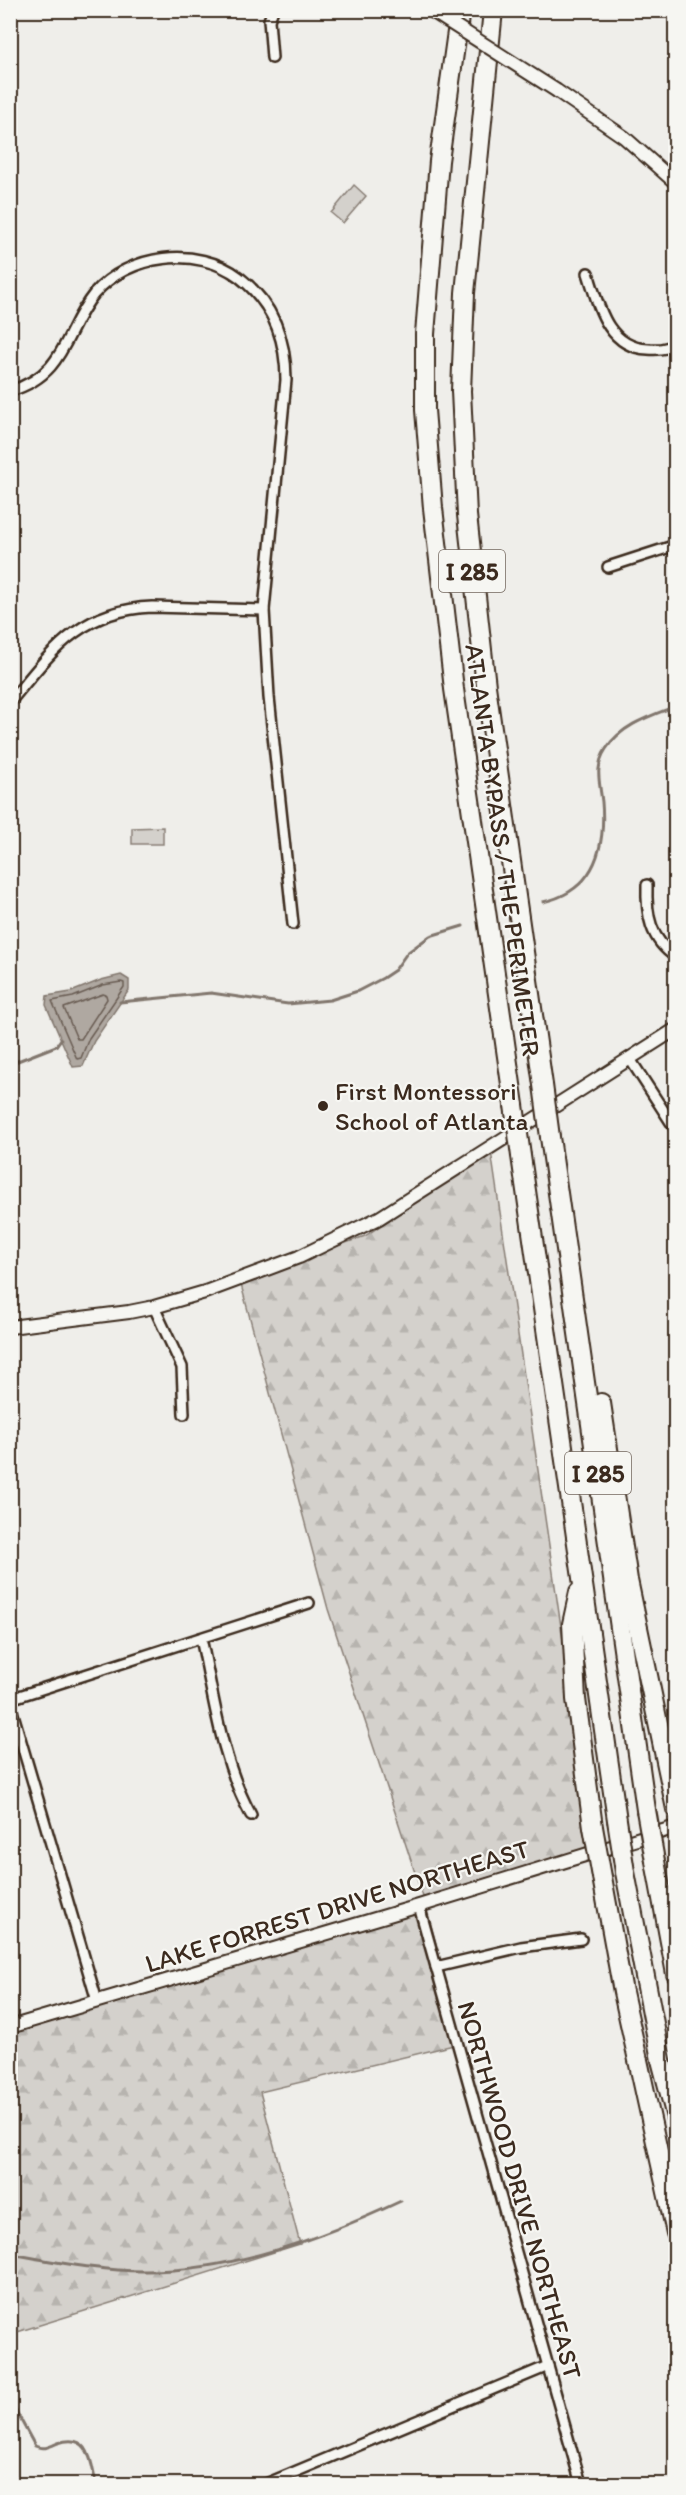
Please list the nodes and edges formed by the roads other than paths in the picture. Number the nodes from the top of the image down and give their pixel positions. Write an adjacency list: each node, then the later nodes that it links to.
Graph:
1 (273, 10): 5 (street)
2 (432, 10): 6 (street, bridge)
3 (460, 10): 24 (highway, ATLANTA BYPASS / THE PERIMETER / I 285, bridge)
4 (493, 10): 20 (highway, ATLANTA BYPASS / THE PERIMETER / I 285, bridge)
5 (272, 58)
6 (675, 183)
7 (588, 273): 8 (street)
8 (675, 344)
9 (10, 391): 12 (street)
10 (675, 545): 11 (street)
11 (608, 567)
12 (264, 610): 13 (street); 15 (street)
13 (10, 702)
14 (647, 885): 16 (street)
15 (293, 924)
16 (675, 957)
17 (675, 1029): 18 (street)
18 (630, 1059): 19 (street); 21 (street)
19 (675, 1130)
20 (567, 1258): 29 (highway); 35 (highway, ATLANTA BYPASS / THE PERIMETER / I 285, bridge)
21 (154, 1306): 22 (street); 23 (street)
22 (10, 1327)
23 (184, 1414)
24 (582, 1581): 38 (highway, ATLANTA BYPASS / THE PERIMETER / I 285, bridge); 39 (highway, bridge)
25 (309, 1603): 26 (street)
26 (201, 1638): 27 (street); 30 (street)
27 (10, 1699)
28 (10, 1704): 36 (street)
29 (675, 1806)
30 (251, 1815)
31 (675, 1827): 32 (street, LAKE FORREST DRIVE NORTHEAST)
32 (419, 1906): 34 (street, NORTHWOOD DRIVE NORTHEAST); 36 (street, LAKE FORREST DRIVE NORTHEAST)
33 (581, 1939): 34 (street)
34 (436, 1967): 40 (street, NORTHWOOD DRIVE NORTHEAST)
35 (675, 1974)
36 (97, 2001): 37 (street, LAKE FORREST DRIVE NORTHEAST)
37 (10, 2026)
38 (675, 2117)
39 (675, 2233)
40 (548, 2366): 41 (street); 42 (street, NORTHWOOD DRIVE NORTHEAST)
41 (266, 2484)
42 (581, 2484)

